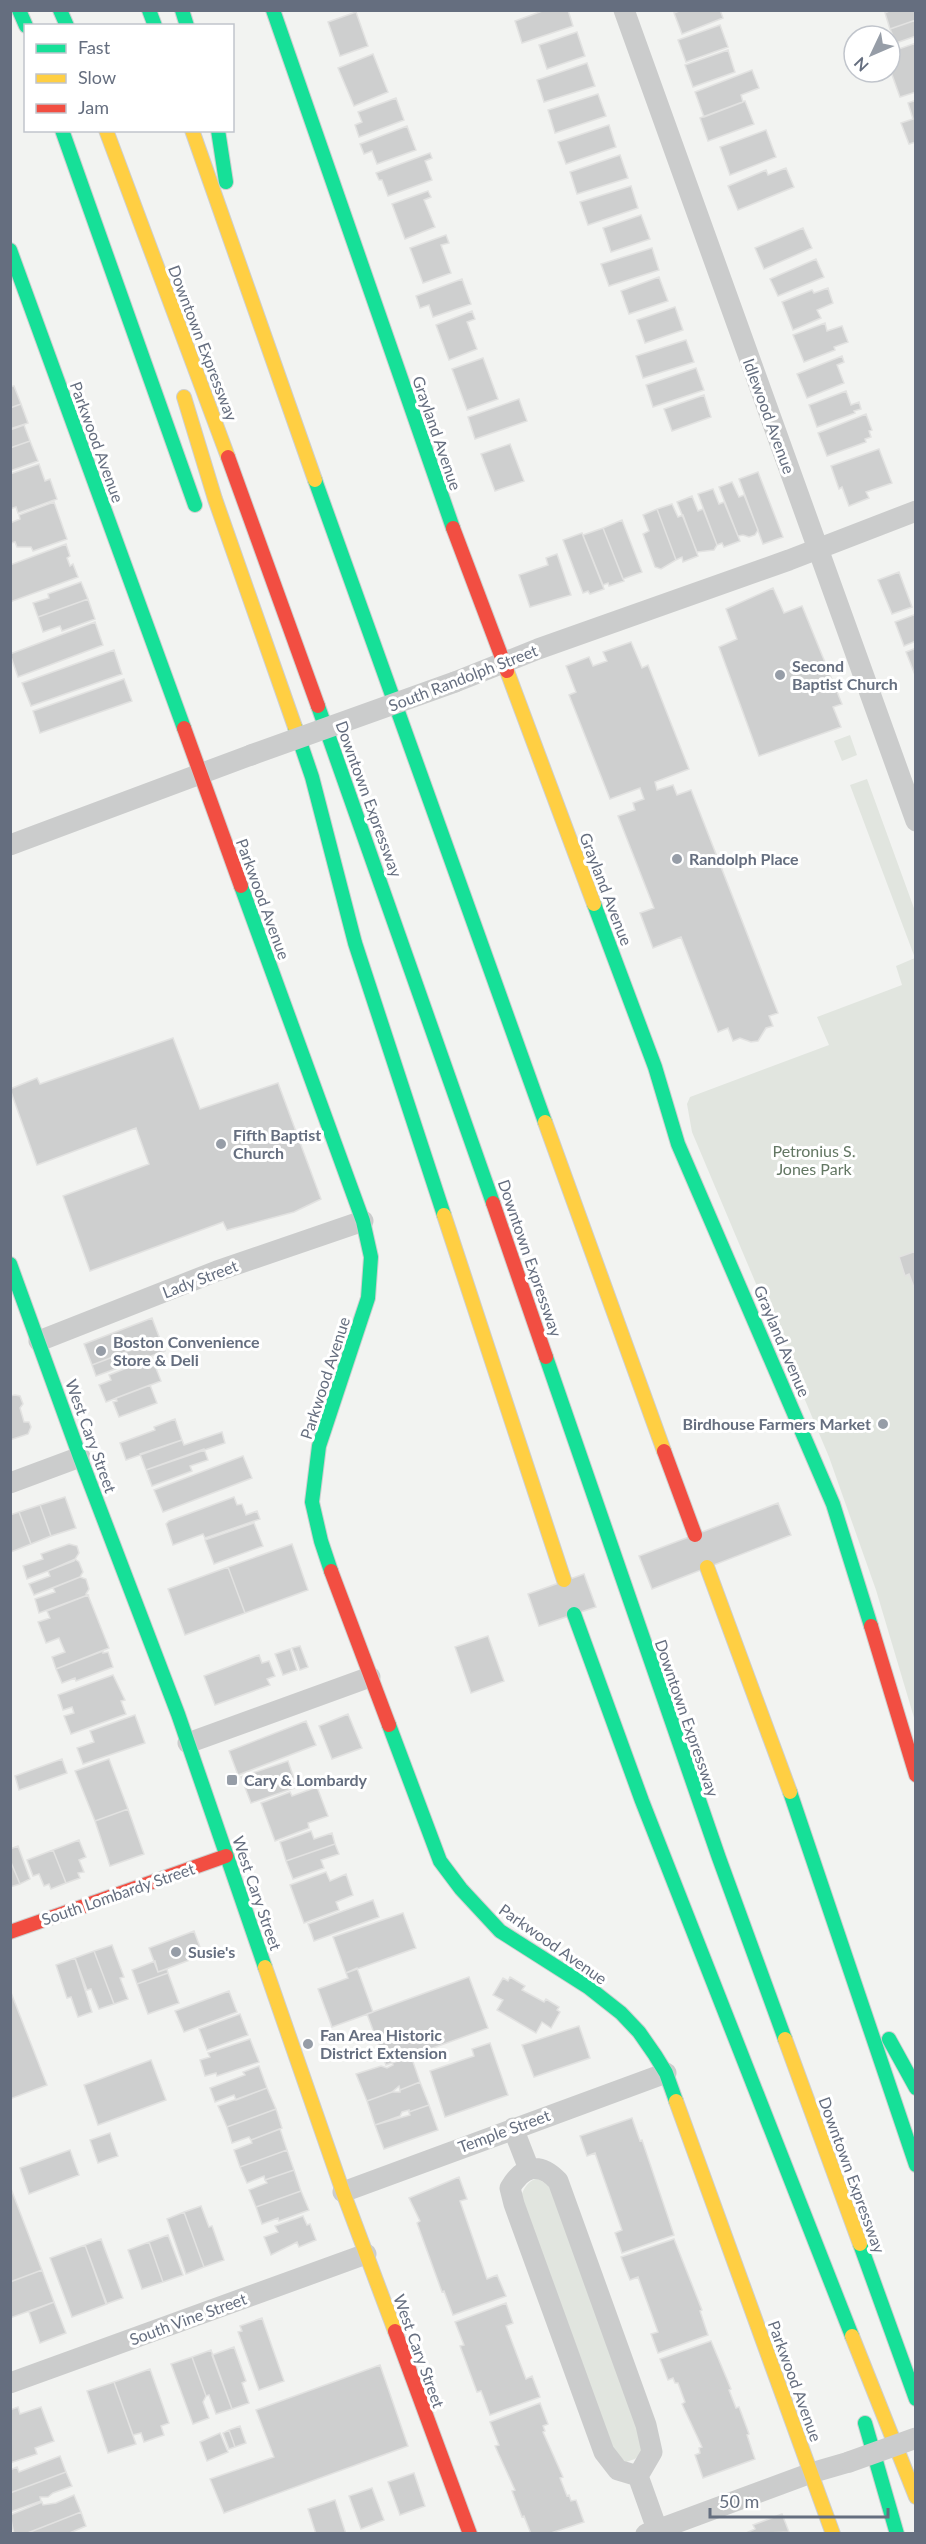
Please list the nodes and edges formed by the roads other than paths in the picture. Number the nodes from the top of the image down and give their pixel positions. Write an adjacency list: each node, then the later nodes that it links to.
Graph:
1 (19, 10): 5 (main road)
2 (60, 10): 6 (main road)
3 (273, 10): 19 (main road, Grayland Avenue)
4 (624, 10): 18 (street, Idlewood Avenue)
5 (25, 24)
6 (66, 24)
7 (63, 132): 17 (main road)
8 (107, 132): 14 (main road)
9 (107, 132): 52 (main road, Downtown Expressway)
10 (193, 132): 13 (main road)
11 (218, 132): 13 (main road)
12 (10, 250): 22 (main road, Parkwood Avenue)
13 (237, 255): 32 (main road)
14 (162, 320)
15 (182, 387): 26 (main road)
16 (915, 512): 18 (street, South Randolph Street)
17 (198, 515)
18 (817, 549): 19 (street, South Randolph Street); 23 (street, Idlewood Avenue)
19 (504, 664): 22 (street, South Randolph Street, bridge); 38 (main road, Grayland Avenue)
20 (274, 729): 21 (main road)
21 (286, 763)
22 (200, 775): 25 (street, South Randolph Street); 27 (main road, Parkwood Avenue)
23 (915, 820)
24 (314, 842): 26 (main road)
25 (10, 845)
26 (355, 943): 34 (main road)
27 (363, 1221): 29 (street, Lady Street); 36 (main road, Parkwood Avenue)
28 (10, 1264): 29 (main road, West Cary Street)
29 (39, 1341): 30 (main road, West Cary Street)
30 (80, 1457): 31 (street); 37 (main road, West Cary Street)
31 (10, 1483)
32 (695, 1535)
33 (707, 1568): 41 (main road)
34 (564, 1580)
35 (574, 1614): 47 (main road)
36 (370, 1677): 37 (street); 42 (main road, Parkwood Avenue)
37 (188, 1743): 39 (main road, West Cary Street)
38 (915, 1775)
39 (226, 1856): 40 (main road, South Lombardy Street); 48 (main road, West Cary Street)
40 (10, 1932)
41 (847, 1962): 43 (main road); 45 (main road)
42 (666, 2073): 44 (street, Temple Street); 55 (main road, Parkwood Avenue)
43 (915, 2088)
44 (513, 2128): 46 (street); 48 (street, Temple Street)
45 (915, 2165)
46 (529, 2169): 56 (street); 56 (street)
47 (789, 2178): 50 (main road); 57 (main road)
48 (343, 2192): 49 (main road, West Cary Street)
49 (366, 2254): 51 (street, South Vine Street); 59 (main road, West Cary Street)
50 (842, 2348)
51 (10, 2383)
52 (915, 2399)
53 (859, 2405): 61 (main road)
54 (915, 2438): 55 (street, bridge)
55 (811, 2473): 58 (street); 60 (main road, Parkwood Avenue)
56 (638, 2476): 58 (street)
57 (915, 2497)
58 (652, 2531)
59 (470, 2534)
60 (832, 2534)
61 (897, 2534)

